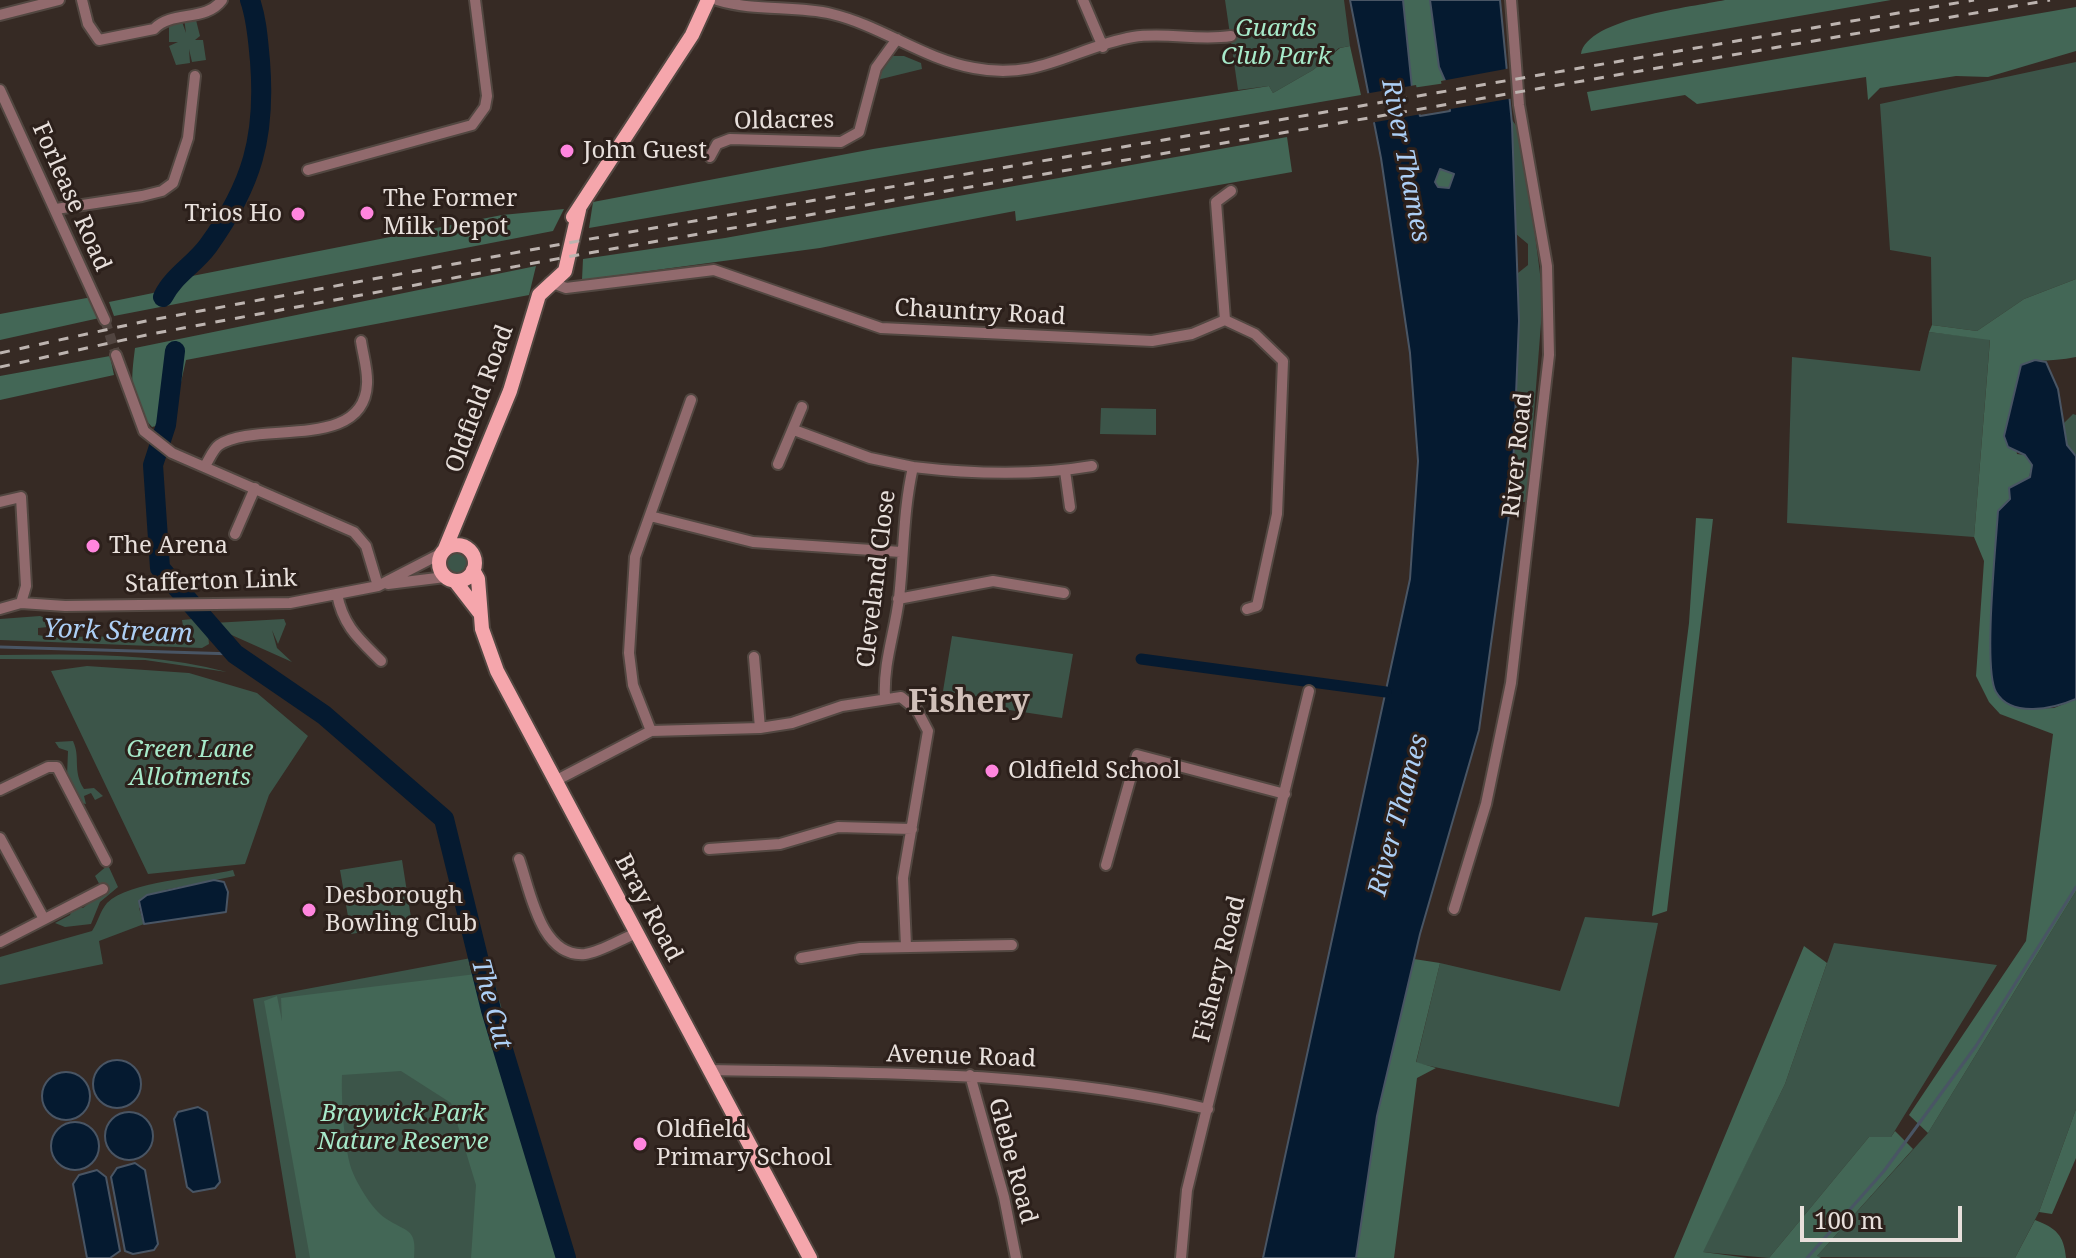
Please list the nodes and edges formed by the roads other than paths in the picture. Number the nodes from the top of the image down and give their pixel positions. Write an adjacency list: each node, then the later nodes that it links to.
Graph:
1 (59, 0): 9 (street)
2 (82, 0): 3 (street)
3 (222, 0)
4 (475, 0): 16 (street)
5 (708, 0): 19 (main road, Oldfield Road)
6 (717, 0): 11 (street)
7 (1083, 0): 12 (street)
8 (1511, 0): 67 (street, River Road)
9 (0, 15)
10 (1231, 36): 12 (street)
11 (897, 39): 12 (street); 15 (street, Oldacres)
12 (1103, 47)
13 (195, 76): 18 (street)
14 (0, 90): 18 (street, Forlease Road)
15 (710, 157)
16 (308, 170)
17 (1231, 191): 21 (street)
18 (56, 209): 20 (street, Forlease Road)
19 (550, 282): 21 (street, Chauntry Road); 35 (main road, Oldfield Road)
20 (105, 320)
21 (1225, 320): 49 (street)
22 (361, 341): 28 (street)
23 (116, 355): 28 (street)
24 (691, 400): 36 (street)
25 (802, 407): 26 (street)
26 (794, 430): 27 (street); 30 (street, Cleveland Close)
27 (778, 464)
28 (205, 466): 32 (street)
29 (1092, 466): 31 (street, Cleveland Close)
30 (913, 467): 31 (street, Cleveland Close); 40 (street, Cleveland Close)
31 (1065, 471): 34 (street)
32 (255, 488): 37 (street); 43 (street)
33 (0, 502): 47 (street)
34 (1070, 507)
35 (463, 514): 38 (main road); 39 (main road, Oldfield Road)
36 (650, 516): 40 (street); 56 (street)
37 (235, 534)
38 (467, 549): 39 (main road); 41 (main road)
39 (444, 551): 42 (main road); 43 (street, Stafferton Link)
40 (901, 552): 46 (street, Cleveland Close)
41 (473, 570): 42 (main road); 50 (main road, Bray Road)
42 (450, 579): 43 (street); 50 (main road)
43 (378, 586): 45 (street, Stafferton Link)
44 (1064, 593): 46 (street)
45 (337, 594): 47 (street, Stafferton Link); 52 (street)
46 (898, 599): 54 (street, Cleveland Close)
47 (21, 603): 48 (street, Stafferton Link)
48 (0, 609)
49 (1247, 609)
50 (479, 612): 57 (main road, Bray Road)
51 (754, 657): 55 (street)
52 (381, 661)
53 (1309, 691): 59 (street, Fishery Road)
54 (885, 698): 55 (street); 60 (street)
55 (760, 728): 56 (street)
56 (651, 731): 57 (street)
57 (555, 781): 69 (main road, Bray Road)
58 (0, 790): 64 (street)
59 (1285, 794): 65 (street); 76 (street, Fishery Road)
60 (912, 829): 62 (street); 72 (street)
61 (0, 838): 68 (street)
62 (709, 849)
63 (519, 859): 69 (street)
64 (106, 861)
65 (1106, 865)
66 (103, 889): 68 (street)
67 (1454, 909)
68 (44, 919): 70 (street)
69 (637, 933): 74 (main road, Bray Road)
70 (0, 942)
71 (1012, 945): 72 (street)
72 (906, 946): 73 (street)
73 (801, 958)
74 (710, 1070): 75 (street, Avenue Road); 77 (main road, Bray Road)
75 (970, 1075): 76 (street, Avenue Road); 78 (street, Glebe Road)
76 (1208, 1109): 79 (street, Fishery Road)
77 (810, 1258)
78 (1016, 1258)
79 (1181, 1258)

